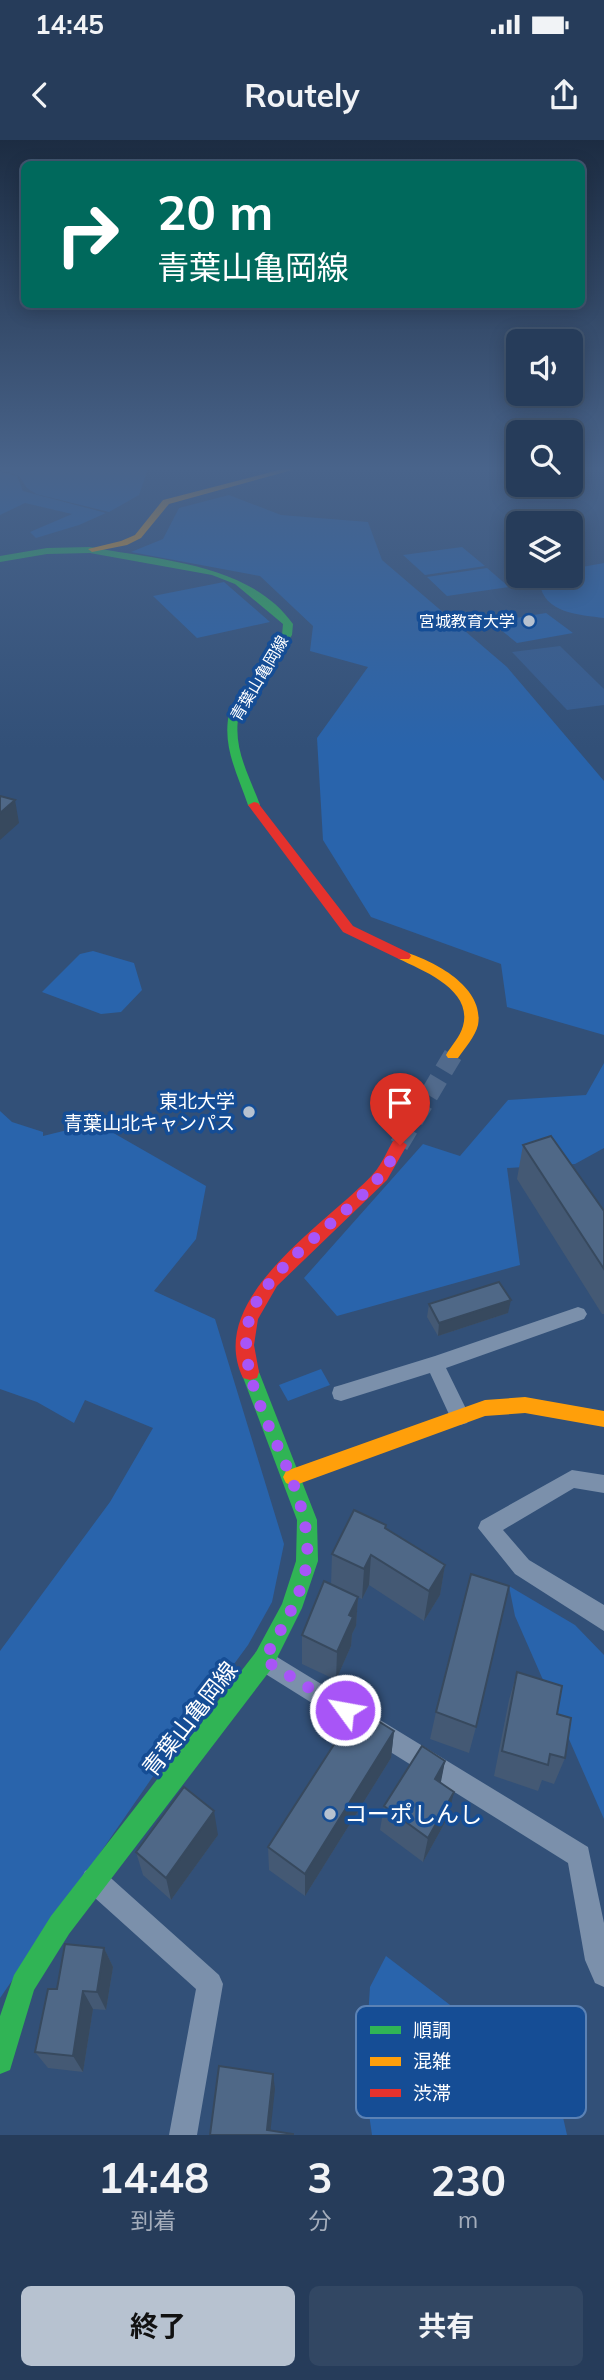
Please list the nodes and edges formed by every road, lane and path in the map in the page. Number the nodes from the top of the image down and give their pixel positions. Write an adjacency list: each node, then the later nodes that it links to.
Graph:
1 (152, 562): 2 (street, 青葉山亀岡線)
2 (453, 1055)
3 (400, 1145): 9 (street, 青葉山亀岡線)
4 (578, 1314): 5 (street)
5 (435, 1364): 6 (street); 7 (street)
6 (341, 1393)
7 (460, 1417): 8 (street); 9 (street)
8 (604, 1419)
9 (293, 1477): 12 (street, 青葉山亀岡線)
10 (604, 1484): 11 (street)
11 (604, 1620)
12 (264, 1660): 13 (street, 青葉山亀岡線); 14 (street)
13 (94, 1880): 15 (street, 青葉山亀岡線); 16 (street)
14 (604, 1974)
15 (0, 2060)
16 (184, 2135)

